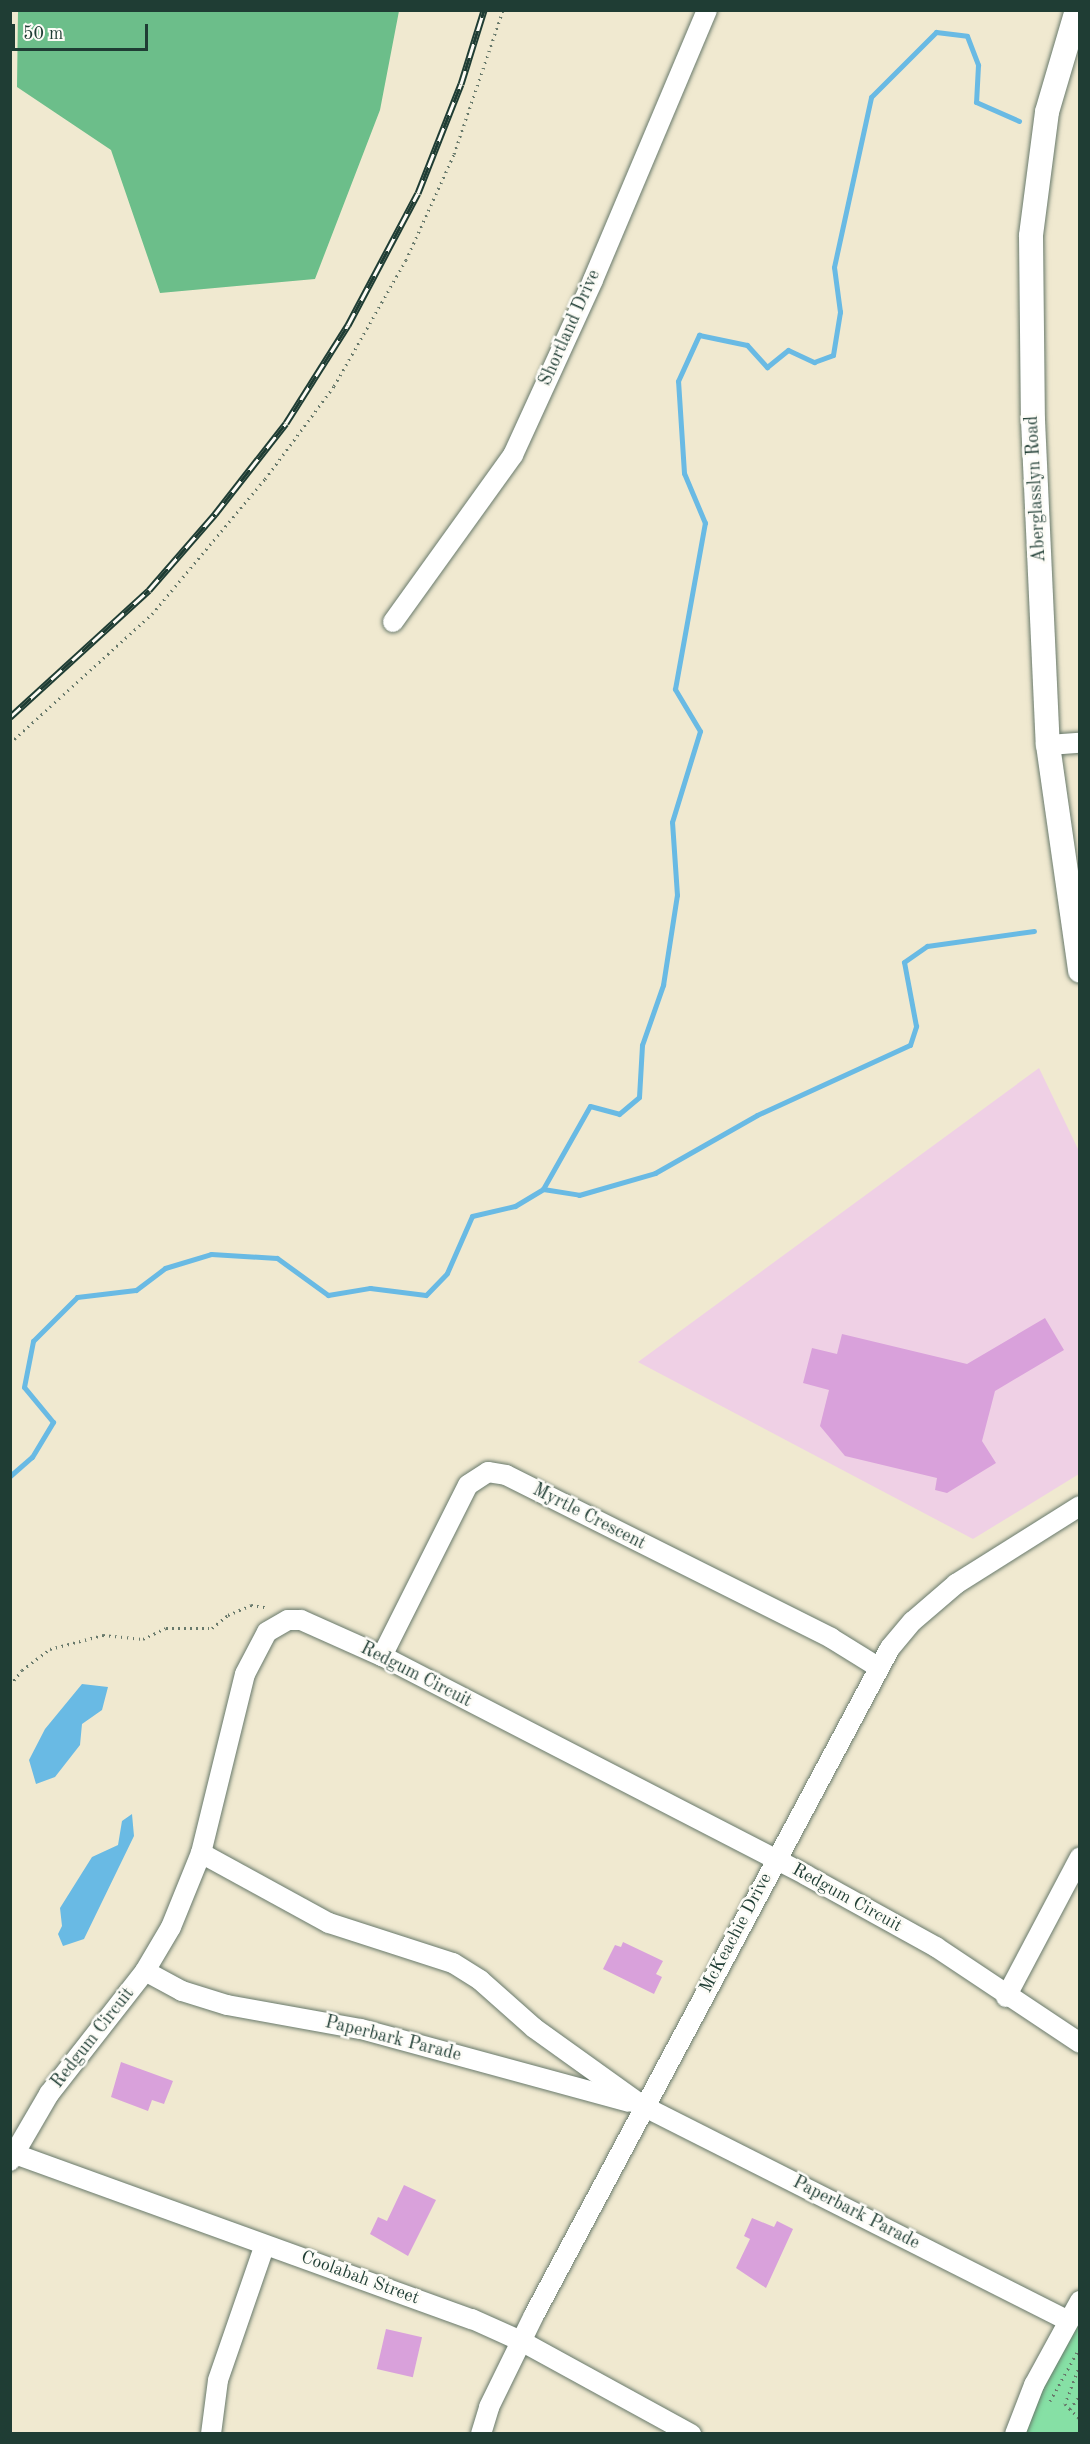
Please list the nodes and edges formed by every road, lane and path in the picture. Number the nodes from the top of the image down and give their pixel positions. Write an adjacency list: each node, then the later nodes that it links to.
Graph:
1 (503, 10): 5 (path)
2 (707, 10): 4 (street, Shortland Drive)
3 (1077, 10): 7 (main road, Aberglasslyn Road)
4 (393, 622)
5 (10, 743)
6 (1080, 743): 7 (street)
7 (1048, 745): 8 (main road, Aberglasslyn Road)
8 (1080, 971)
9 (1080, 1506): 12 (street, McKeachie Drive)
10 (269, 1608): 13 (path)
11 (382, 1656): 12 (street, Myrtle Crescent); 14 (street, Redgum Circuit); 16 (street, Redgum Circuit)
12 (878, 1667): 16 (street, McKeachie Drive)
13 (10, 1685)
14 (201, 1853): 17 (street, Redgum Circuit); 20 (street, Paperbark Parade)
15 (1080, 1857): 18 (street)
16 (775, 1859): 18 (street, Redgum Circuit); 20 (street, McKeachie Drive)
17 (145, 1971): 20 (street, Paperbark Parade); 21 (street, Redgum Circuit)
18 (1006, 1997): 19 (street, Redgum Circuit)
19 (1080, 2043)
20 (643, 2106): 24 (street, Paperbark Parade); 25 (street, McKeachie Drive)
21 (13, 2157): 22 (street, Coolabah Street)
22 (264, 2247): 25 (street, Coolabah Street); 32 (street)
23 (1080, 2301): 24 (street)
24 (1068, 2321): 35 (street)
25 (521, 2340): 33 (street, McKeachie Drive); 34 (street, Coolabah Street)
26 (1080, 2347): 30 (path)
27 (1080, 2364): 29 (path)
28 (1080, 2395): 29 (path)
29 (1070, 2409): 31 (path)
30 (1046, 2411)
31 (1080, 2419)
32 (211, 2433)
33 (481, 2433)
34 (691, 2433)
35 (1015, 2433)

